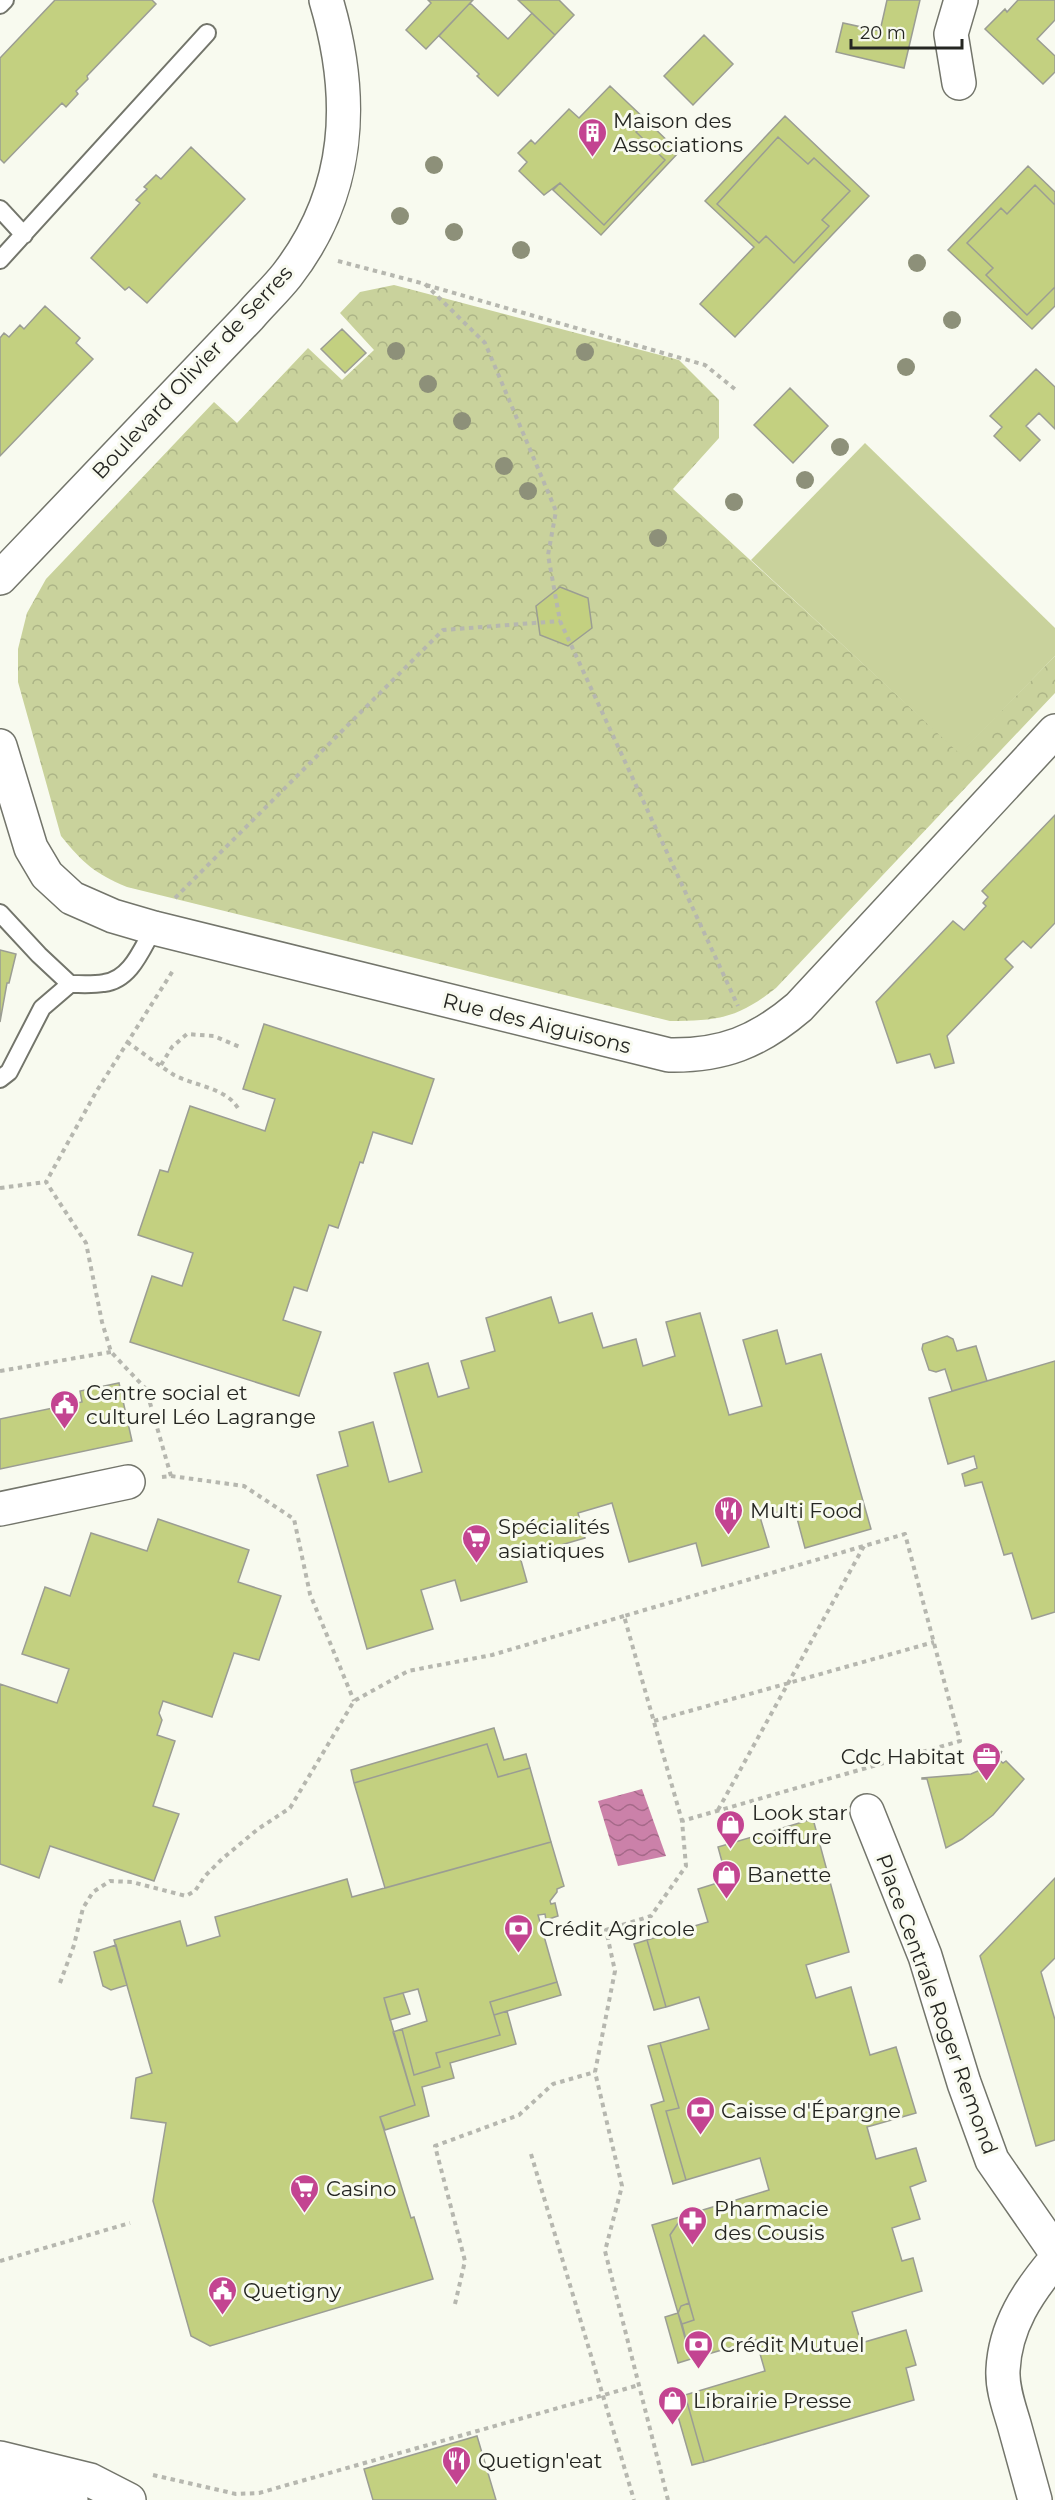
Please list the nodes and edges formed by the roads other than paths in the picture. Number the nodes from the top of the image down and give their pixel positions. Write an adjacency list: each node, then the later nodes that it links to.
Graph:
1 (5, 0): 4 (lane)
2 (326, 0): 10 (street, Boulevard Olivier de Serres)
3 (961, 0): 6 (street)
4 (0, 5)
5 (207, 33): 8 (lane)
6 (959, 84)
7 (0, 209): 8 (lane)
8 (24, 235): 9 (lane)
9 (0, 260)
10 (0, 578)
11 (1055, 731): 14 (street, Rue des Aiguisons)
12 (0, 746): 14 (street, Rue des Aiguisons)
13 (0, 913): 15 (lane)
14 (154, 928): 15 (lane)
15 (70, 984): 16 (lane)
16 (0, 1079)
17 (128, 1482): 18 (street)
18 (0, 1509)
19 (867, 1811): 20 (street, Place Centrale Roger Remond)
20 (1055, 2251)
21 (1055, 2260): 26 (street)
22 (0, 2458): 25 (street)
23 (0, 2484): 24 (street)
24 (71, 2500)
25 (129, 2500)
26 (1035, 2500)

